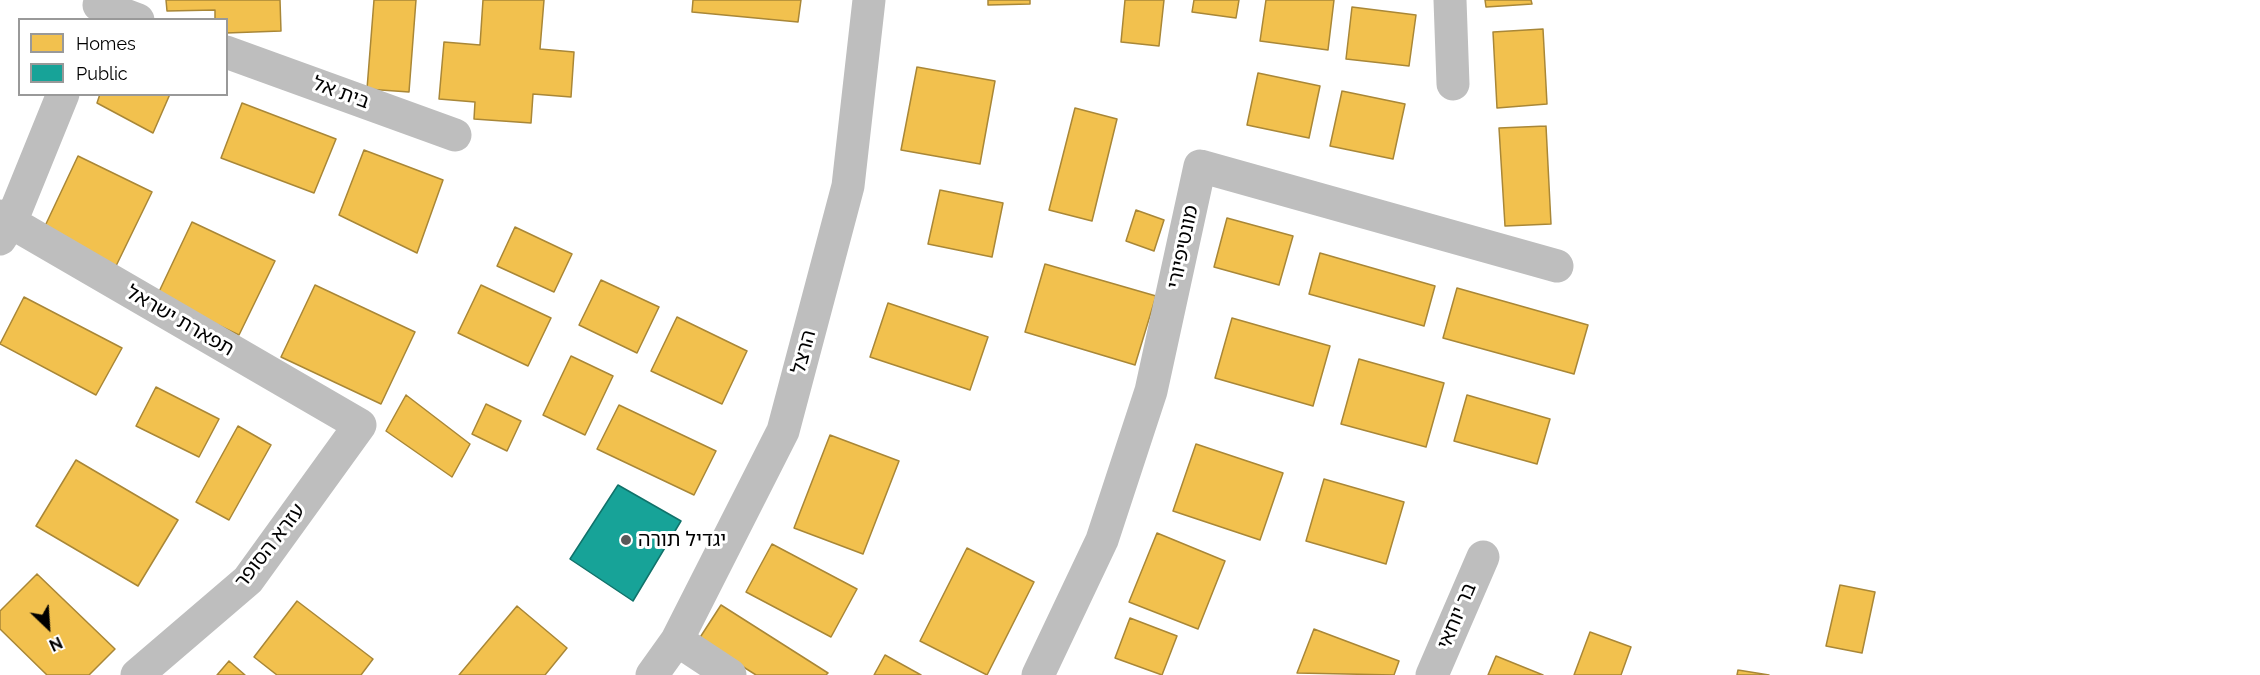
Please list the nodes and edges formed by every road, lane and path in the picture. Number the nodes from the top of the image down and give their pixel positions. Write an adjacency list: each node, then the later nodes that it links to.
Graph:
1 (869, 0): 13 (street, הרצל)
2 (1450, 0): 6 (street)
3 (97, 8): 4 (street)
4 (131, 18)
5 (228, 53): 8 (street, בית אל)
6 (1453, 84)
7 (62, 96): 9 (street)
8 (455, 135)
9 (4, 226): 11 (street, תפארת ישראל)
10 (1557, 266): 17 (street, מונטיפיורי)
11 (360, 425): 14 (street, עזרא הסופר)
12 (1483, 557): 18 (street, בר יוחאי)
13 (677, 640): 15 (street, הרצל); 16 (street)
14 (137, 675)
15 (652, 675)
16 (730, 675)
17 (1038, 675)
18 (1432, 675)

